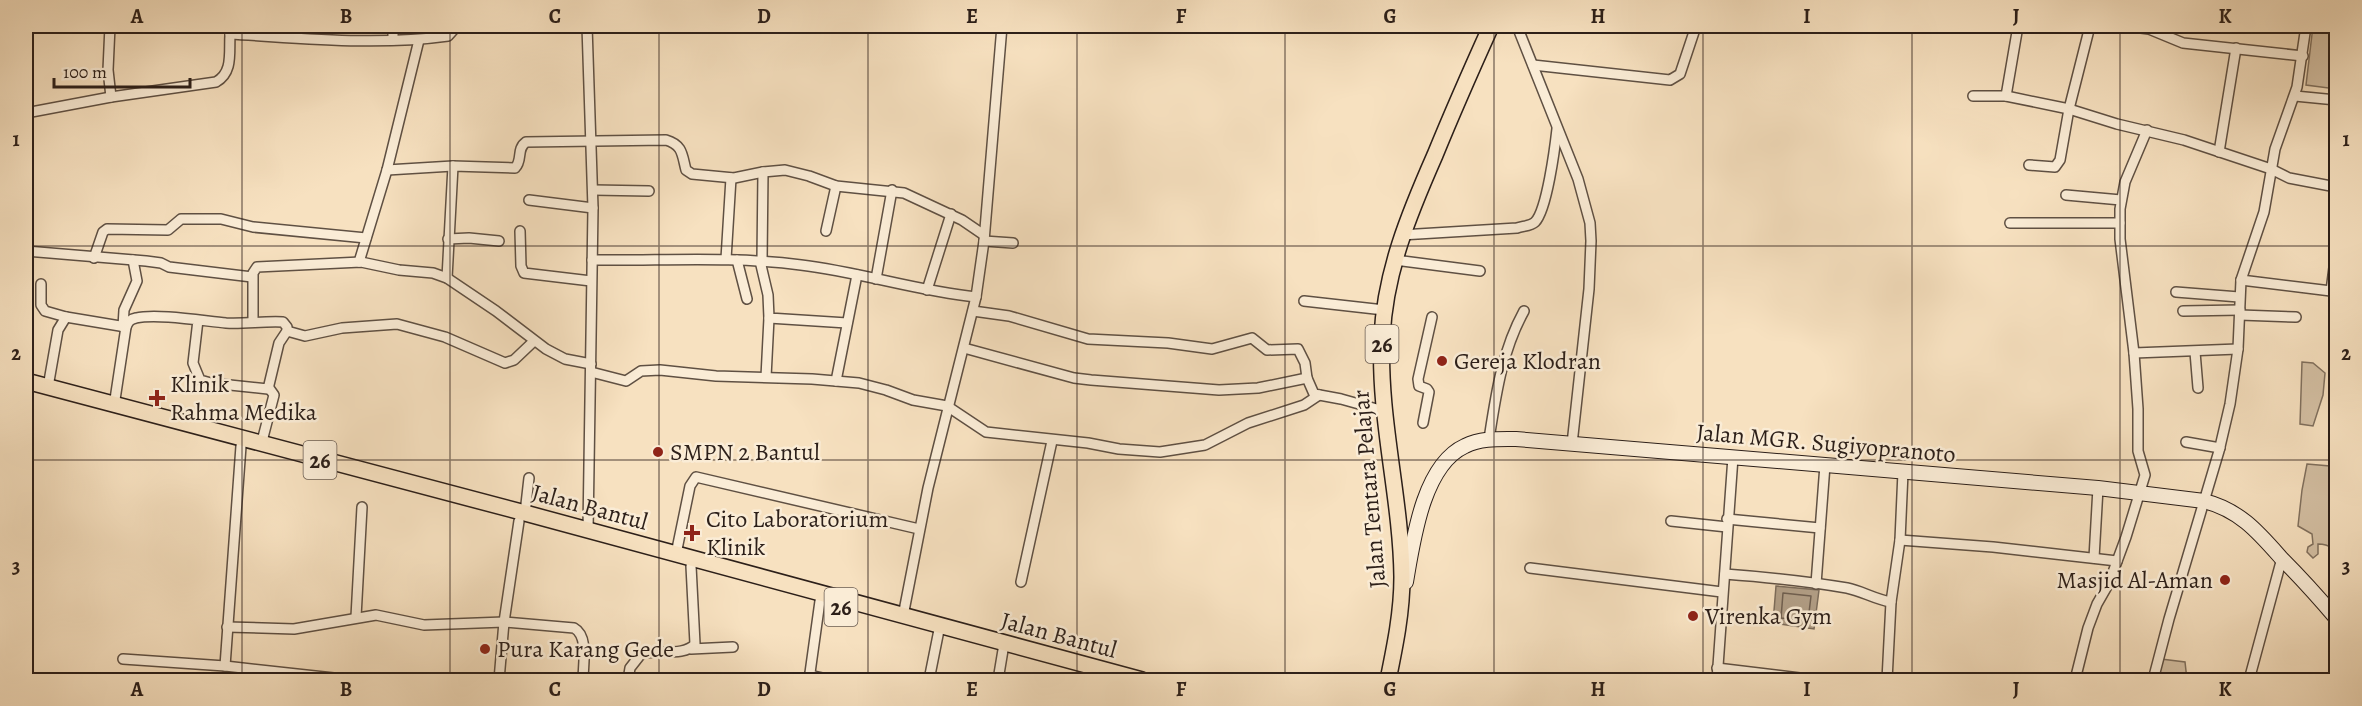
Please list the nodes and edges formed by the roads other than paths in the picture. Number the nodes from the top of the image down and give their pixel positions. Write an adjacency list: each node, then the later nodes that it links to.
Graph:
1 (110, 26): 23 (street)
2 (393, 26): 15 (street)
3 (457, 26): 16 (street)
4 (578, 26): 5 (street)
5 (586, 26): 29 (street)
6 (1002, 26): 53 (street)
7 (1491, 26): 51 (main road, Jalan Tentara Pelajar / 26)
8 (1517, 26): 19 (street)
9 (1696, 26): 19 (street)
10 (2018, 26): 21 (street)
11 (2090, 26): 25 (street)
12 (2125, 26): 17 (street)
13 (2306, 26): 18 (street)
14 (231, 30): 15 (street); 23 (street)
15 (393, 40): 16 (street)
16 (419, 40): 34 (street)
17 (2236, 48): 18 (street); 30 (street)
18 (2303, 56): 22 (street)
19 (1533, 64): 27 (street)
20 (1973, 96): 21 (street)
21 (2006, 96): 25 (street)
22 (2295, 96): 24 (street); 33 (street)
23 (111, 97): 26 (street)
24 (2337, 100)
25 (2069, 109): 28 (street); 31 (street)
26 (26, 113)
27 (1557, 127): 51 (street); 117 (street)
28 (2147, 130): 30 (street); 44 (street)
29 (592, 141): 32 (street); 36 (street); 39 (street)
30 (2219, 152): 33 (street)
31 (2029, 165)
32 (453, 166): 34 (street); 54 (street)
33 (2271, 168): 38 (street); 71 (street)
34 (387, 170): 52 (street)
35 (763, 172): 36 (street); 37 (street); 64 (street)
36 (731, 178): 62 (street)
37 (836, 186): 41 (street); 50 (street)
38 (2337, 187)
39 (593, 190): 40 (street); 45 (street)
40 (649, 190)
41 (892, 190): 46 (street); 70 (street)
42 (2066, 195): 44 (street)
43 (529, 200): 45 (street)
44 (2121, 200): 48 (street)
45 (593, 208): 61 (street)
46 (951, 214): 53 (street); 74 (street)
47 (2010, 223): 48 (street)
48 (2120, 223): 99 (street)
49 (520, 231): 72 (street)
50 (826, 231)
51 (1401, 236): 63 (main road, Jalan Tentara Pelajar / 26)
52 (366, 238): 59 (street); 65 (street)
53 (984, 238): 56 (street); 77 (street)
54 (448, 239): 55 (street); 69 (street)
55 (499, 241)
56 (1013, 243)
57 (26, 251): 59 (street)
58 (2337, 252): 76 (street)
59 (94, 258): 60 (street)
60 (133, 260): 68 (street); 93 (street)
61 (592, 260): 62 (street); 72 (street)
62 (732, 260): 64 (street); 79 (street)
63 (1395, 260): 66 (street); 81 (main road, Jalan Tentara Pelajar / 26)
64 (761, 261): 67 (street); 89 (street)
65 (363, 262): 68 (street); 69 (street)
66 (1480, 271)
67 (857, 275): 70 (street); 92 (street)
68 (252, 277): 91 (street)
69 (447, 278): 95 (street)
70 (876, 279): 74 (street)
71 (2241, 280): 76 (street); 78 (street)
72 (591, 281): 100 (street)
73 (41, 284): 87 (street)
74 (927, 290): 77 (street)
75 (2176, 292): 78 (street)
76 (2334, 292)
77 (976, 297): 82 (street)
78 (2239, 297): 85 (street)
79 (747, 299)
80 (1304, 301): 81 (street)
81 (1384, 310): 112 (main road, Jalan Tentara Pelajar / 26)
82 (974, 311): 96 (street); 102 (street)
83 (1524, 311): 114 (street)
84 (2183, 311): 85 (street)
85 (2240, 312): 88 (street); 97 (street)
86 (1432, 316): 113 (street)
87 (66, 317): 93 (street); 105 (street)
88 (2296, 317)
89 (769, 318): 92 (street); 101 (street)
90 (198, 321): 91 (street); 93 (street); 107 (street)
91 (253, 322): 94 (street)
92 (847, 323): 104 (street)
93 (124, 327): 110 (street)
94 (287, 331): 95 (street); 107 (street)
95 (534, 341): 100 (street)
96 (964, 348): 102 (street); 111 (street)
97 (2238, 350): 98 (street); 120 (street)
98 (2195, 351): 99 (street); 108 (street)
99 (2134, 353): 126 (street)
100 (591, 368): 101 (street); 134 (street)
101 (766, 377): 104 (street)
102 (1307, 378): 109 (street)
103 (26, 381): 105 (main road, Jalan Bantul / 26)
104 (836, 381): 111 (street)
105 (48, 387): 110 (main road, Jalan Bantul / 26)
106 (26, 388): 119 (main road, Jalan Bantul / 26)
107 (269, 388): 118 (street)
108 (2198, 388)
109 (1319, 395): 112 (street); 115 (street)
110 (114, 406): 118 (main road, Jalan Bantul / 26)
111 (947, 406): 115 (street); 133 (street)
112 (1384, 411): 153 (main road, Jalan Tentara Pelajar / 26)
113 (1423, 423)
114 (1489, 439): 117 (main road, Jalan MGR. Sugiyopranoto); 153 (main road, Jalan MGR. Sugiyopranoto)
115 (1052, 441): 143 (street)
116 (2186, 442): 120 (street)
117 (1572, 444): 121 (main road, Jalan MGR. Sugiyopranoto)
118 (261, 445): 129 (main road, Jalan Bantul / 26)
119 (241, 446): 129 (main road, Jalan Bantul / 26); 152 (street)
120 (2220, 447): 127 (street)
121 (1733, 457): 122 (main road, Jalan MGR. Sugiyopranoto); 131 (street)
122 (1825, 465): 123 (main road, Jalan MGR. Sugiyopranoto); 132 (street)
123 (1903, 472): 125 (main road, Jalan MGR. Sugiyopranoto); 135 (street)
124 (529, 478): 129 (street)
125 (2098, 488): 126 (main road, Jalan MGR. Sugiyopranoto); 137 (street)
126 (2139, 492): 127 (main road, Jalan MGR. Sugiyopranoto); 139 (street)
127 (2204, 501): 138 (main road, Jalan MGR. Sugiyopranoto); 176 (street)
128 (362, 507): 149 (street)
129 (522, 517): 134 (main road, Jalan Bantul / 26); 140 (main road, Jalan Bantul / 26); 151 (street)
130 (1671, 521): 131 (street)
131 (1727, 523): 132 (street); 142 (street)
132 (1820, 528): 144 (street)
133 (919, 529): 136 (street); 148 (street)
134 (588, 530): 136 (main road, Jalan Bantul / 26)
135 (1900, 540): 137 (street); 147 (street)
136 (676, 554): 148 (main road, Jalan Bantul / 26)
137 (2094, 558): 139 (street)
138 (2282, 558): 150 (main road, Jalan MGR. Sugiyopranoto); 177 (street)
139 (2117, 561): 175 (street)
140 (691, 566): 146 (main road, Jalan Bantul / 26); 156 (street)
141 (1530, 568): 145 (street)
142 (1725, 574): 144 (street); 145 (street)
143 (1022, 582)
144 (1816, 584): 147 (street)
145 (1722, 592): 160 (street)
146 (820, 601): 154 (main road, Jalan Bantul / 26); 161 (street)
147 (1891, 602): 174 (street)
148 (903, 616): 154 (main road, Jalan Bantul / 26)
149 (356, 617): 151 (street); 152 (street)
150 (2337, 618)
151 (504, 622): 164 (street); 165 (street)
152 (227, 627): 159 (street)
153 (1397, 628): 171 (main road, Jalan Tentara Pelajar / 26)
154 (939, 629): 157 (main road, Jalan Bantul / 26); 168 (street); 170 (main road, Jalan Bantul / 26)
155 (733, 648): 156 (street)
156 (691, 649): 166 (street)
157 (1003, 650): 162 (main road, Jalan Bantul / 26); 169 (street)
158 (123, 659): 159 (street)
159 (225, 666): 163 (street)
160 (1717, 668): 172 (street); 173 (street)
161 (809, 678): 167 (street)
162 (1104, 679)
163 (352, 681)
164 (499, 681)
165 (583, 681)
166 (628, 681)
167 (832, 681)
168 (929, 681)
169 (998, 681)
170 (1142, 681)
171 (1388, 681)
172 (1717, 681)
173 (1816, 681)
174 (1887, 681)
175 (2075, 681)
176 (2153, 681)
177 (2249, 681)

